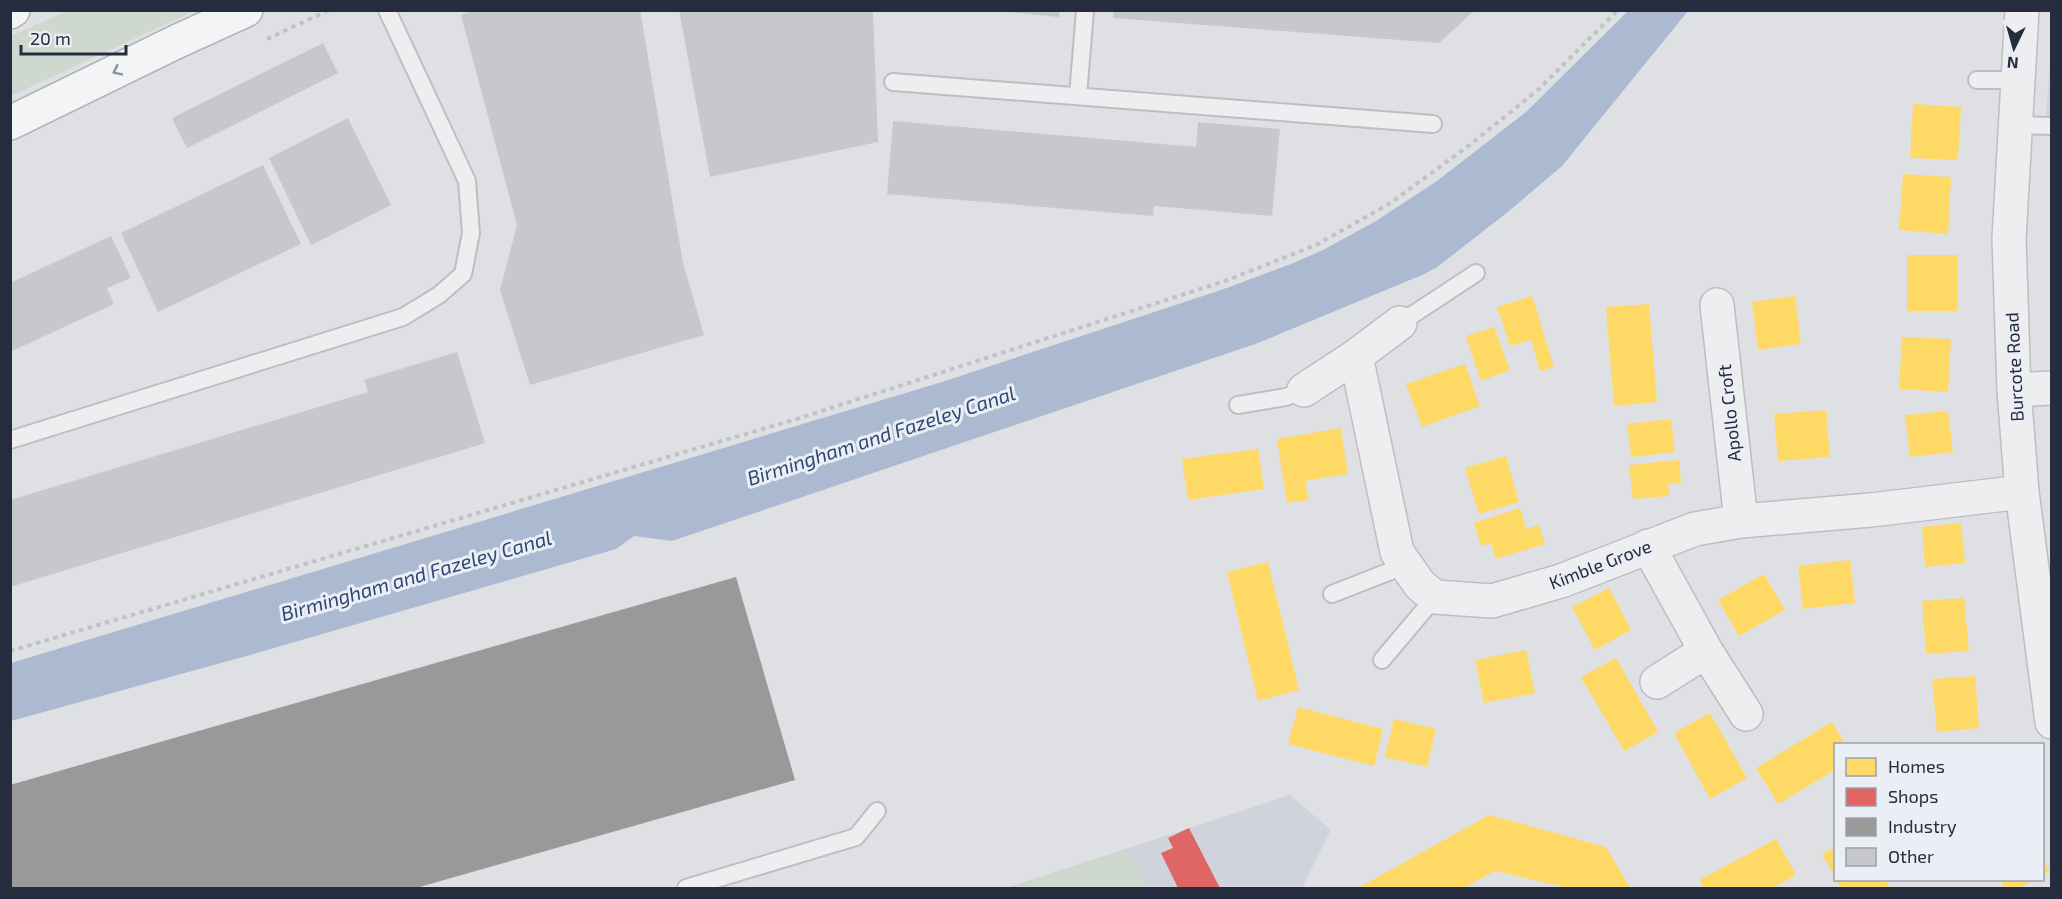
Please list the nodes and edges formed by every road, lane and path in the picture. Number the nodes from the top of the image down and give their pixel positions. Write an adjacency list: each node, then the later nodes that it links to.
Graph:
1 (246, 10): 10 (highway, one-way to 10)
2 (387, 10): 22 (lane)
3 (1085, 10): 9 (lane)
4 (1618, 10): 29 (path)
5 (2022, 10): 7 (street, Burcote Road)
6 (1977, 80): 7 (lane)
7 (2018, 80): 12 (street, Burcote Road)
8 (893, 82): 9 (lane)
9 (1078, 96): 11 (lane)
10 (10, 123)
11 (1433, 124)
12 (2015, 125): 13 (lane); 20 (street, Burcote Road)
13 (2052, 126)
14 (1476, 273): 16 (lane)
15 (1717, 305): 24 (street, Apollo Croft)
16 (1400, 323): 17 (street)
17 (1356, 356): 19 (street); 26 (street)
18 (2052, 388): 20 (street)
19 (1305, 390): 21 (lane)
20 (2014, 390): 23 (street, Burcote Road)
21 (1239, 405)
22 (10, 440)
23 (2022, 492): 24 (street, Kimble Grove); 34 (street, Burcote Road)
24 (1741, 520): 25 (street, Kimble Grove)
25 (1648, 546): 28 (street, Kimble Grove); 30 (street)
26 (1406, 565): 27 (lane); 28 (street)
27 (1332, 594)
28 (1435, 597): 31 (lane)
29 (10, 651)
30 (1706, 651): 32 (street); 33 (street)
31 (1382, 660)
32 (1657, 682)
33 (1746, 714)
34 (2052, 722)
35 (877, 811): 36 (lane)
36 (686, 888)

